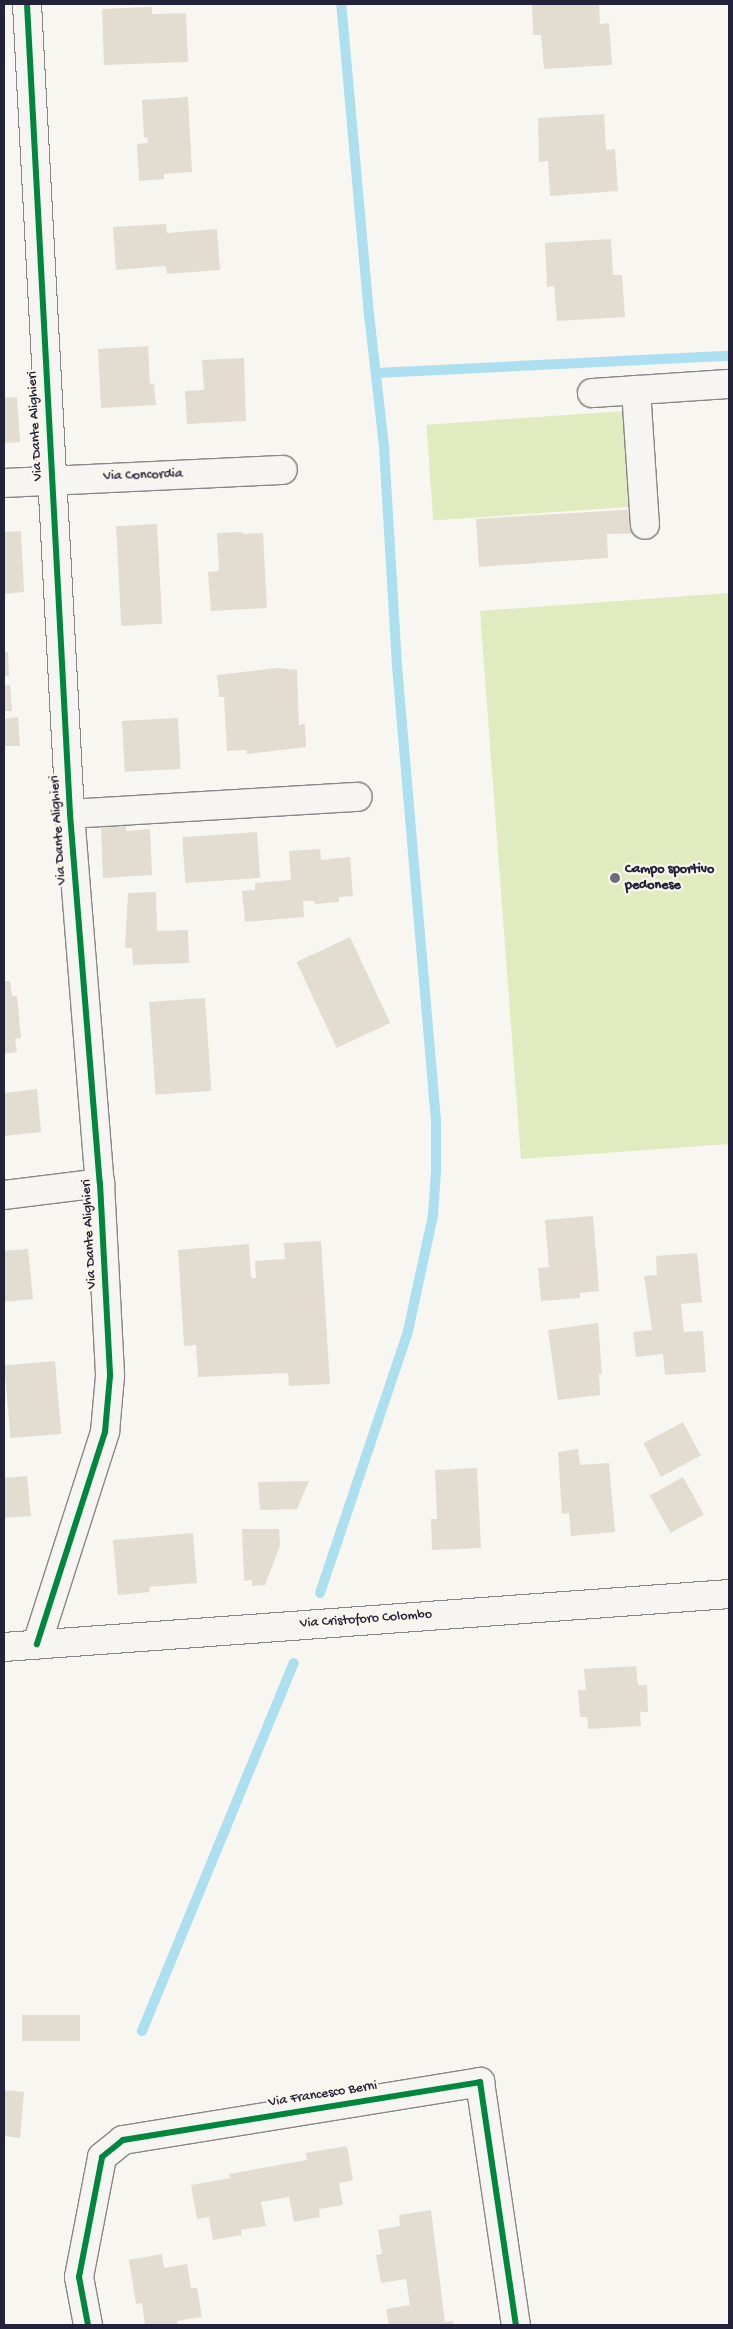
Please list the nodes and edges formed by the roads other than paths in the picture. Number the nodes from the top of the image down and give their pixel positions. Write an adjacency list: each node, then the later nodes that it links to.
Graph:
1 (27, 4): 6 (street, Via Dante Alighieri)
2 (729, 384): 3 (street)
3 (636, 390): 4 (street); 8 (street)
4 (592, 393)
5 (283, 470): 6 (street, Via Concordia)
6 (51, 480): 7 (street, Via Concordia); 10 (street, Via Dante Alighieri)
7 (4, 483)
8 (645, 525)
9 (357, 797): 10 (street)
10 (70, 814): 11 (street, Via Dante Alighieri)
11 (100, 1183): 12 (street); 14 (street, Via Dante Alighieri)
12 (4, 1195)
13 (729, 1594): 14 (street, Via Cristoforo Colombo)
14 (37, 1644): 15 (street, Via Cristoforo Colombo)
15 (4, 1647)
16 (88, 2325): 17 (street, Via Francesco Berni)
17 (516, 2325)

